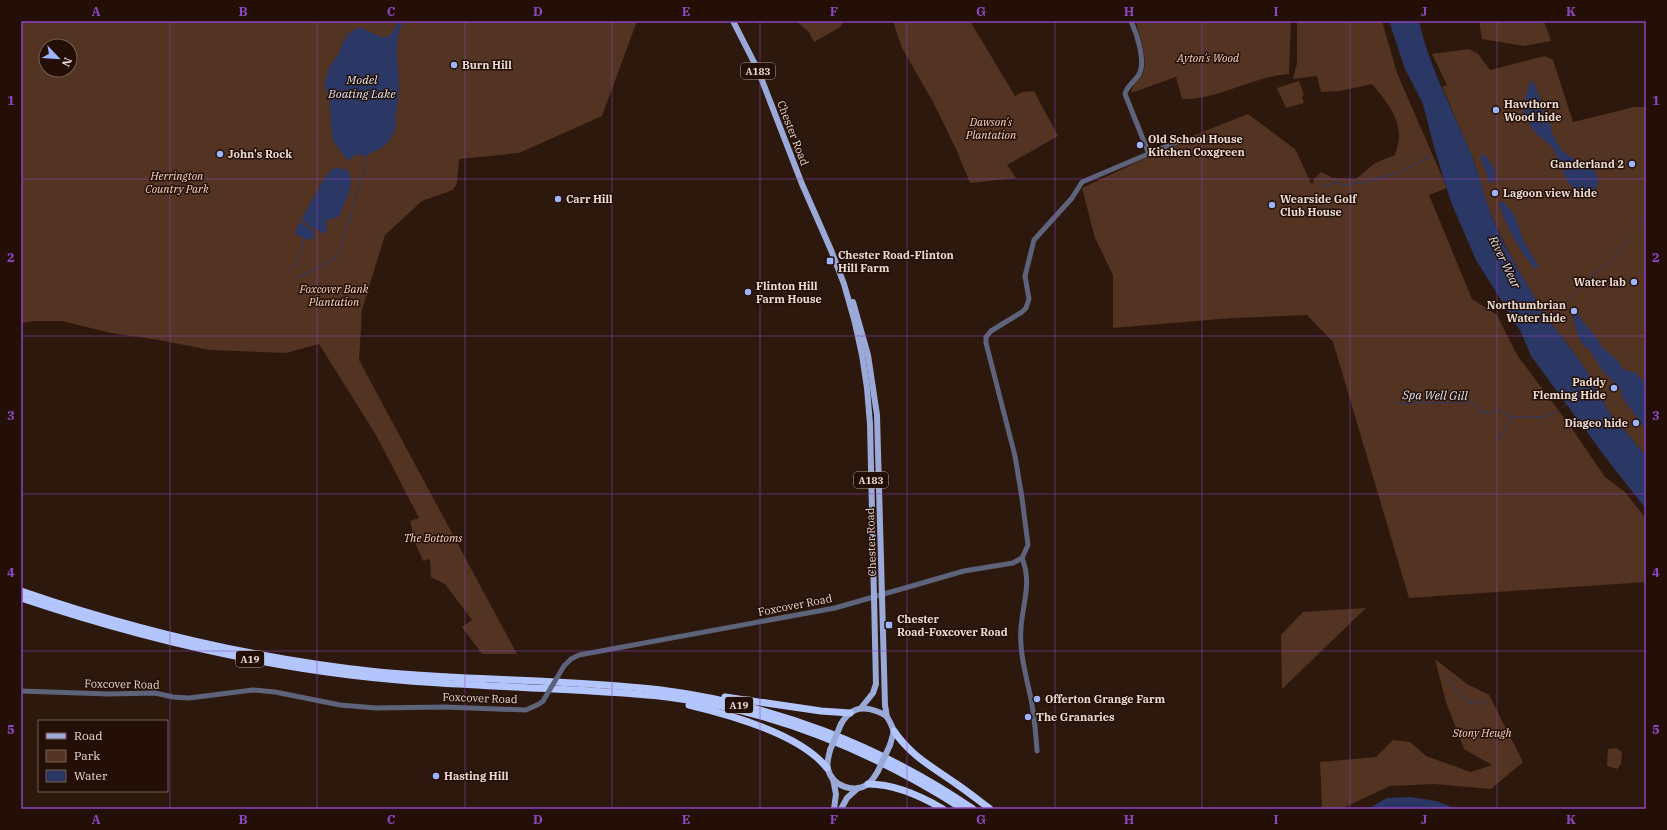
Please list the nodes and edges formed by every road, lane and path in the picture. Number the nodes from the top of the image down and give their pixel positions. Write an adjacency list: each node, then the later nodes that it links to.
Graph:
1 (734, 21): 5 (main road, Chester Road / A183)
2 (1131, 21): 4 (street)
3 (1186, 138): 4 (street)
4 (1148, 154): 6 (street)
5 (832, 253): 8 (main road, Chester Road / A183); 9 (main road, Chester Road / A183)
6 (1022, 558): 8 (street, Foxcover Road); 18 (street)
7 (21, 591): 11 (highway, A19)
8 (883, 594): 9 (street, Foxcover Road); 16 (main road, Chester Road / A183)
9 (873, 596): 12 (street, Foxcover Road, bridge); 14 (main road, Chester Road / A183)
10 (21, 598): 13 (highway, A19)
11 (659, 690): 15 (highway); 27 (highway, A19)
12 (21, 691)
13 (632, 694): 19 (highway, A19); 26 (highway, A19)
14 (861, 708): 15 (main road); 16 (main road)
15 (850, 713): 19 (main road, bridge)
16 (887, 717): 17 (main road)
17 (894, 731): 21 (main road, bridge); 28 (highway)
18 (1037, 751)
19 (828, 768): 20 (main road)
20 (833, 779): 22 (main road); 23 (main road)
21 (868, 784): 22 (main road); 25 (highway)
22 (858, 788): 24 (main road)
23 (834, 809)
24 (841, 809)
25 (943, 809)
26 (963, 809)
27 (974, 809)
28 (990, 809)

